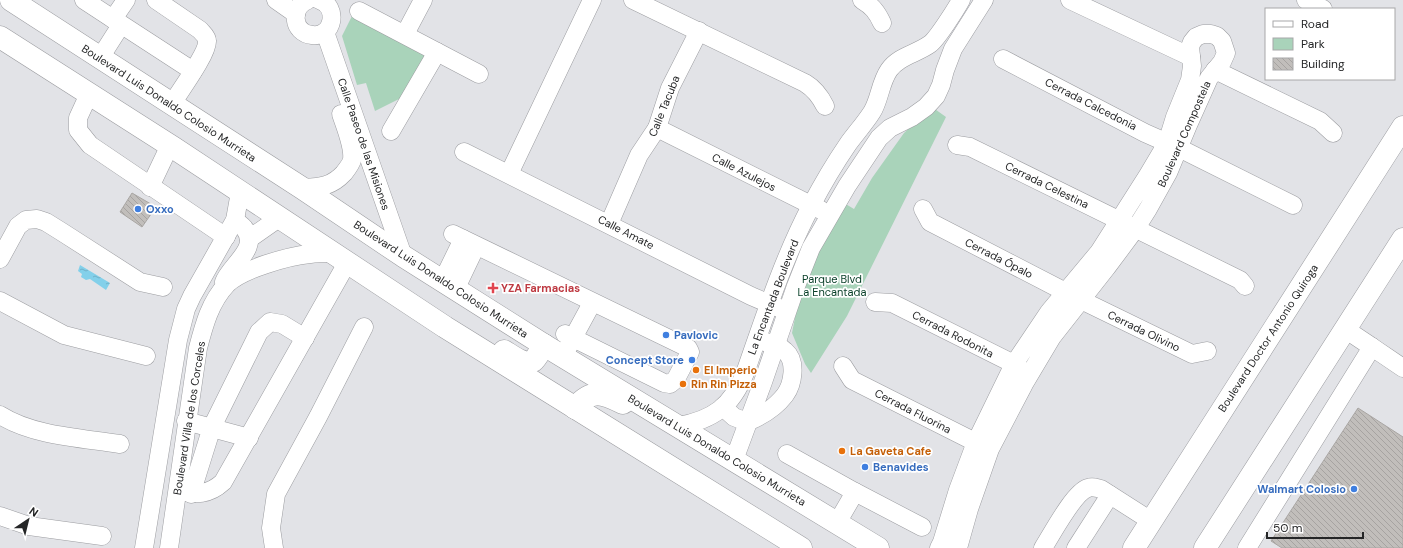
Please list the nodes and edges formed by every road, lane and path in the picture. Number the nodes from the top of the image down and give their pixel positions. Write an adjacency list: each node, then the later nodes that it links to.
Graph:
1 (84, 0): 17 (street)
2 (126, 0): 17 (street)
3 (156, 0): 30 (street)
4 (276, 0): 14 (street)
5 (423, 0): 21 (street)
6 (592, 0): 45 (street)
7 (633, 0): 19 (street)
8 (862, 0): 18 (street)
9 (961, 0): 23 (street, La Encantada Boulevard)
10 (984, 0): 28 (street, La Encantada Boulevard)
11 (1070, 0): 25 (street)
12 (1306, 0): 15 (street)
13 (24, 3): 26 (main road, Boulevard Luis Donaldo Colosio Murrieta)
14 (311, 3): 20 (street); 20 (street)
15 (1321, 8)
16 (359, 11): 21 (street)
17 (117, 22): 26 (street); 30 (street)
18 (882, 22)
19 (699, 31): 35 (street); 38 (street, Calle Tacuba)
20 (321, 33): 47 (street, Calle Paseo de las Misiones); 61 (street, Calle Paseo de las Misiones)
21 (405, 34): 24 (street)
22 (0, 37): 32 (main road)
23 (921, 50): 28 (street); 34 (street, La Encantada Boulevard)
24 (437, 52): 31 (street); 39 (street)
25 (1191, 57): 29 (street, Boulevard Compostela); 43 (street, Boulevard Compostela)
26 (100, 58): 33 (main road, Boulevard Luis Donaldo Colosio Murrieta)
27 (1003, 59): 43 (street, Cerrada Calcedonia)
28 (945, 70): 36 (street, La Encantada Boulevard)
29 (1215, 70): 40 (street); 43 (street, Boulevard Compostela)
30 (193, 71): 33 (street)
31 (479, 74)
32 (89, 94): 41 (main road); 46 (street)
33 (172, 104): 47 (main road, Boulevard Luis Donaldo Colosio Murrieta)
34 (876, 104): 36 (street); 50 (street, La Encantada Boulevard)
35 (825, 106)
36 (902, 122): 52 (street, La Encantada Boulevard)
37 (1403, 127): 108 (main road, Boulevard Doctor Antonio Quiroga)
38 (658, 128): 50 (street, Calle Azulejos); 56 (street, Calle Tacuba)
39 (391, 131)
40 (1333, 133)
41 (170, 145): 46 (street); 48 (main road)
42 (957, 145): 55 (street, Cerrada Celestina)
43 (1173, 145): 49 (street, Cerrada Calcedonia); 55 (street, Boulevard Compostela); 57 (street, Boulevard Compostela)
44 (464, 152): 45 (street, Calle Amate)
45 (509, 174): 56 (street, Calle Amate)
46 (150, 186): 58 (street)
47 (302, 188): 61 (main road, Boulevard Luis Donaldo Colosio Murrieta)
48 (240, 192): 53 (main road); 54 (street, Boulevard Villa de los Corceles)
49 (1293, 205)
50 (811, 206): 52 (street, Calle Azulejos); 73 (street, La Encantada Boulevard)
51 (923, 209): 69 (street, Cerrada Ópalo)
52 (830, 215): 75 (street, La Encantada Boulevard)
53 (279, 218): 60 (street); 62 (main road)
54 (234, 220): 58 (street, Boulevard Villa de los Corceles); 60 (street)
55 (1119, 220): 57 (street, Cerrada Celestina); 69 (street, Boulevard Compostela)
56 (609, 224): 73 (street, Calle Amate)
57 (1136, 228): 65 (street, Cerrada Celestina); 69 (street, Boulevard Compostela)
58 (226, 237): 74 (street, Boulevard Villa de los Corceles)
59 (1403, 238): 78 (main road)
60 (249, 239): 67 (street)
61 (403, 256): 64 (main road, Boulevard Luis Donaldo Colosio Murrieta)
62 (339, 258): 67 (street, Boulevard Villa de los Corceles); 68 (main road); 79 (street)
63 (0, 259): 66 (street)
64 (449, 284): 71 (street); 81 (main road, Boulevard Luis Donaldo Colosio Murrieta)
65 (1245, 286)
66 (162, 287)
67 (225, 287): 76 (street, Boulevard Villa de los Corceles)
68 (391, 292): 81 (main road); 91 (main road)
69 (1074, 296): 84 (street, Cerrada Olivino); 86 (street, Boulevard Compostela); 89 (street, Boulevard Compostela)
70 (0, 301): 85 (street)
71 (587, 301): 81 (street); 81 (street)
72 (875, 302): 86 (street, Cerrada Rodonita)
73 (769, 304): 75 (street, Calle Amate); 80 (street, La Encantada Boulevard)
74 (186, 309): 76 (street); 113 (street, Boulevard Villa de los Corceles)
75 (787, 312): 82 (street, La Encantada Boulevard)
76 (207, 317): 94 (street, Boulevard Villa de los Corceles)
77 (364, 327): 115 (street)
78 (1345, 329): 83 (street); 122 (main road)
79 (305, 338): 97 (street); 98 (street)
80 (756, 343): 82 (street); 90 (street, La Encantada Boulevard)
81 (560, 345): 93 (main road, Boulevard Luis Donaldo Colosio Murrieta)
82 (776, 346): 95 (street, La Encantada Boulevard); 95 (street)
83 (1372, 347): 88 (street); 123 (street)
84 (1208, 351)
85 (146, 356)
86 (1014, 364): 89 (street, Cerrada Rodonita); 100 (street, Boulevard Compostela)
87 (843, 366): 100 (street, Cerrada Fluorina)
88 (1403, 368)
89 (1029, 374): 100 (street, Boulevard Compostela)
90 (723, 407): 95 (street); 96 (street, La Encantada Boulevard)
91 (575, 408): 93 (main road); 116 (main road)
92 (0, 415): 99 (street)
93 (659, 415): 96 (main road, Boulevard Luis Donaldo Colosio Murrieta)
94 (186, 421): 97 (street); 103 (street, Boulevard Villa de los Corceles)
95 (747, 422): 102 (street, La Encantada Boulevard)
96 (678, 426): 102 (main road, Boulevard Luis Donaldo Colosio Murrieta)
97 (212, 427): 98 (street); 103 (street)
98 (249, 438): 103 (street)
99 (120, 444)
100 (983, 446): 106 (street, Boulevard Compostela)
101 (788, 454): 104 (street)
102 (734, 460): 109 (main road, Boulevard Luis Donaldo Colosio Murrieta)
103 (184, 492): 114 (street, Boulevard Villa de los Corceles)
104 (855, 492): 109 (street); 110 (street)
105 (1110, 495): 108 (street); 112 (street); 120 (street)
106 (962, 507): 118 (street, Boulevard Compostela); 119 (street, Boulevard Compostela)
107 (0, 516): 111 (street)
108 (1151, 521): 121 (main road, Boulevard Doctor Antonio Quiroga)
109 (837, 523): 117 (main road, Boulevard Luis Donaldo Colosio Murrieta)
110 (922, 527)
111 (102, 536)
112 (1047, 541): 120 (street)
113 (144, 548)
114 (169, 548)
115 (274, 548)
116 (801, 548)
117 (878, 548)
118 (939, 548)
119 (958, 548)
120 (1075, 548)
121 (1134, 548)
122 (1205, 548)
123 (1248, 548)

